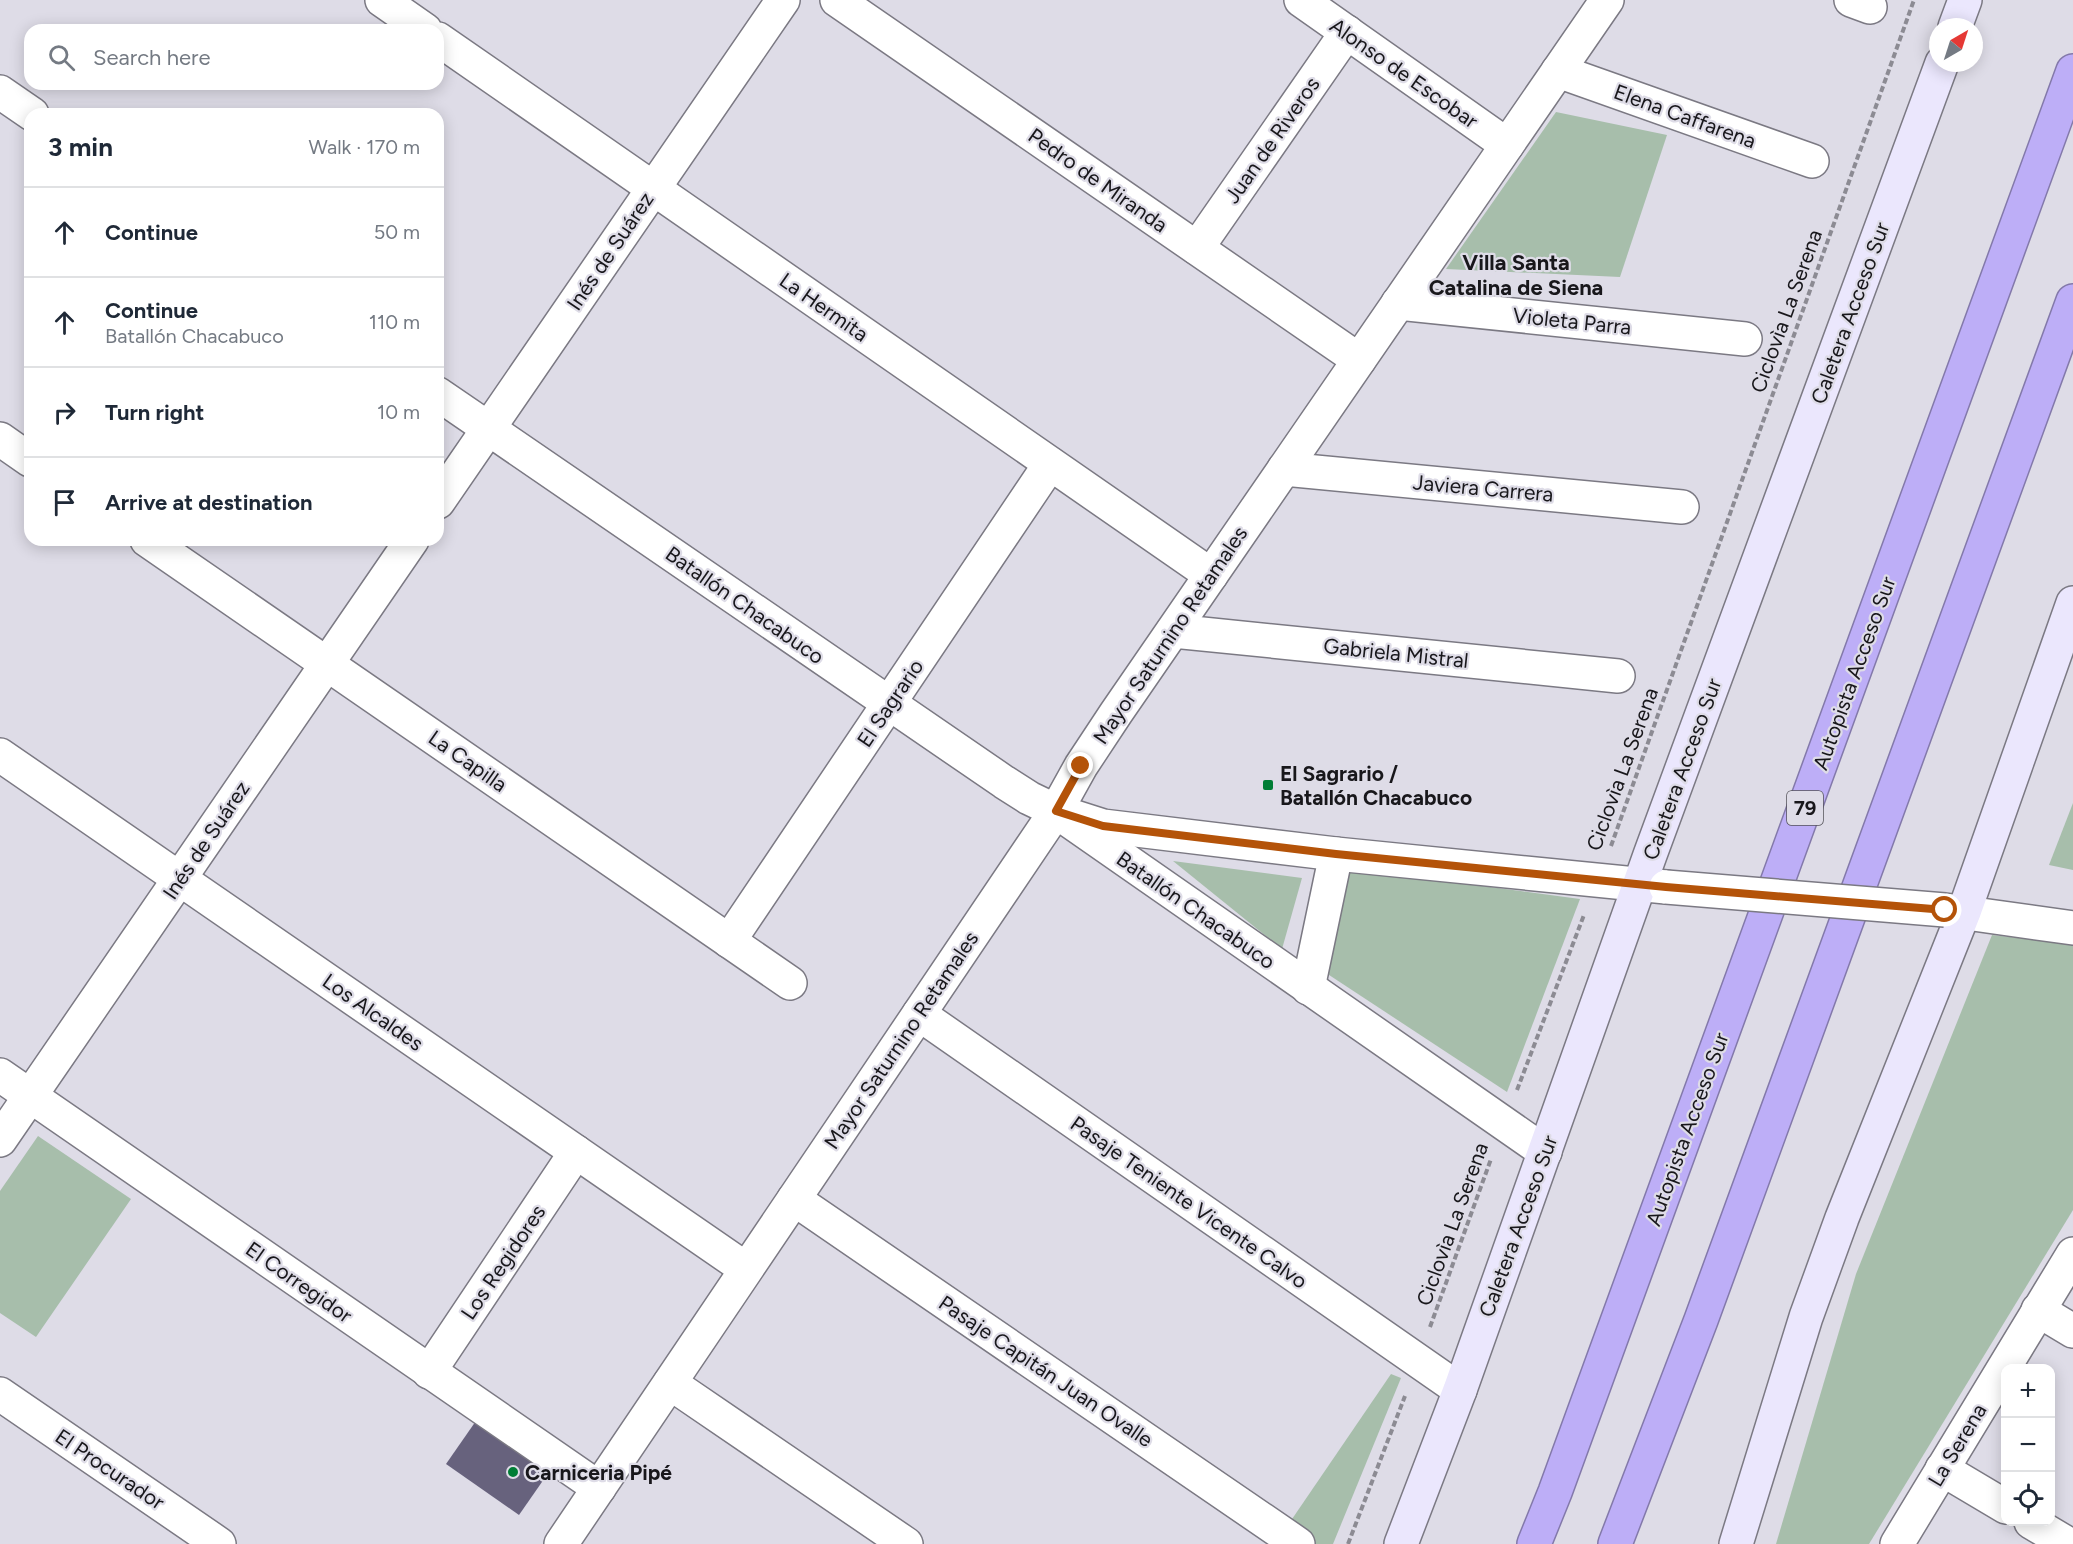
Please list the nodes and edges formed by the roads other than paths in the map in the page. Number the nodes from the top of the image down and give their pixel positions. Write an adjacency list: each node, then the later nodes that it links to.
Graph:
1 (382, 0): 8 (street)
2 (783, 0): 18 (street, Inés de Suárez)
3 (837, 0): 19 (street, Pedro de Miranda)
4 (1301, 0): 9 (street, Alonso de Escobar)
5 (1607, 0): 11 (street, Mayor Saturnino Retamales)
6 (1965, 0): 7 (main road)
7 (1958, 18)
8 (416, 24)
9 (1347, 32): 16 (street, Alonso de Escobar); 19 (street, Juan de Riveros)
10 (444, 43): 18 (street, La Hermita)
11 (1558, 71): 16 (street, Mayor Saturnino Retamales); 17 (street, Elena Caffarena)
12 (2073, 71): 75 (highway, Autopista Acceso Sur / 79)
13 (1939, 72): 44 (main road, Caletera Acceso Sur)
14 (0, 92): 15 (street)
15 (24, 108)
16 (1507, 145): 21 (street, Mayor Saturnino Retamales)
17 (1812, 161)
18 (653, 189): 25 (street, Inés de Suárez); 28 (street, La Hermita)
19 (1197, 248): 23 (street, Pedro de Miranda)
20 (2073, 301): 76 (highway)
21 (1398, 303): 22 (street, Violeta Parra); 23 (street, Mayor Saturnino Retamales)
22 (1745, 339)
23 (1359, 360): 29 (street, Mayor Saturnino Retamales)
24 (444, 397): 25 (street, Batallón Chacabuco)
25 (489, 429): 30 (street, Inés de Suárez); 39 (street, Batallón Chacabuco)
26 (0, 439): 27 (street)
27 (24, 456)
28 (1050, 464): 34 (street, La Hermita); 39 (street, El Sagrario)
29 (1284, 469): 31 (street, Javiera Carrera); 34 (street, Mayor Saturnino Retamales)
30 (444, 493)
31 (1682, 507)
32 (156, 546): 37 (street, La Capilla)
33 (408, 546): 37 (street, Inés de Suárez)
34 (1211, 575): 36 (street, Mayor Saturnino Retamales)
35 (2073, 603): 45 (main road)
36 (1173, 631): 38 (street, Gabriela Mistral); 41 (street, Mayor Saturnino Retamales)
37 (327, 664): 43 (street, Inés de Suárez); 47 (street, La Capilla)
38 (1618, 676)
39 (889, 704): 41 (street, Batallón Chacabuco); 47 (street, El Sagrario)
40 (0, 755): 43 (street, Los Alcaldes)
41 (1056, 811): 42 (street, Batallón Chacabuco); 49 (street, Batallón Chacabuco); 50 (street, Mayor Saturnino Retamales)
42 (1336, 854): 44 (street, Batallón Chacabuco); 49 (street)
43 (179, 879): 52 (street, Inés de Suárez); 54 (street, Los Alcaldes)
44 (1653, 885): 45 (street, Batallón Chacabuco, bridge); 55 (main road, Caletera Acceso Sur)
45 (1954, 911): 46 (street, Batallón Chacabuco); 77 (main road)
46 (2073, 928)
47 (729, 941): 48 (street, La Capilla)
48 (790, 983)
49 (1308, 988): 55 (street, Batallón Chacabuco)
50 (919, 1014): 56 (street, Mayor Saturnino Retamales); 63 (street, Pasaje Teniente Vicente Calvo)
51 (0, 1075): 52 (street, El Corregidor)
52 (30, 1096): 53 (street, Inés de Suárez); 61 (street, El Corregidor)
53 (0, 1140)
54 (576, 1152): 58 (street, Los Alcaldes); 61 (street, Los Regidores)
55 (1545, 1152): 63 (main road, Caletera Acceso Sur)
56 (794, 1199): 58 (street, Mayor Saturnino Retamales); 69 (street, Pasaje Capitán Juan Ovalle)
57 (2073, 1254): 59 (street, La Serena)
58 (746, 1269): 62 (street, Mayor Saturnino Retamales)
59 (2038, 1310): 60 (street); 65 (street, La Serena)
60 (2073, 1330)
61 (429, 1372): 66 (street, El Corregidor)
62 (670, 1383): 66 (street, Mayor Saturnino Retamales); 72 (street)
63 (1460, 1390): 74 (main road, Caletera Acceso Sur)
64 (0, 1394): 70 (street, El Procurador)
65 (1942, 1469): 67 (street); 78 (street, La Serena)
66 (599, 1488): 71 (street, Mayor Saturnino Retamales)
67 (2001, 1504)
68 (2039, 1526): 79 (street)
69 (1263, 1534): 73 (street, Pasaje Capitán Juan Ovalle)
70 (219, 1544)
71 (561, 1544)
72 (906, 1544)
73 (1298, 1544)
74 (1401, 1544)
75 (1534, 1544)
76 (1615, 1544)
77 (1736, 1544)
78 (1897, 1544)
79 (2068, 1544)

